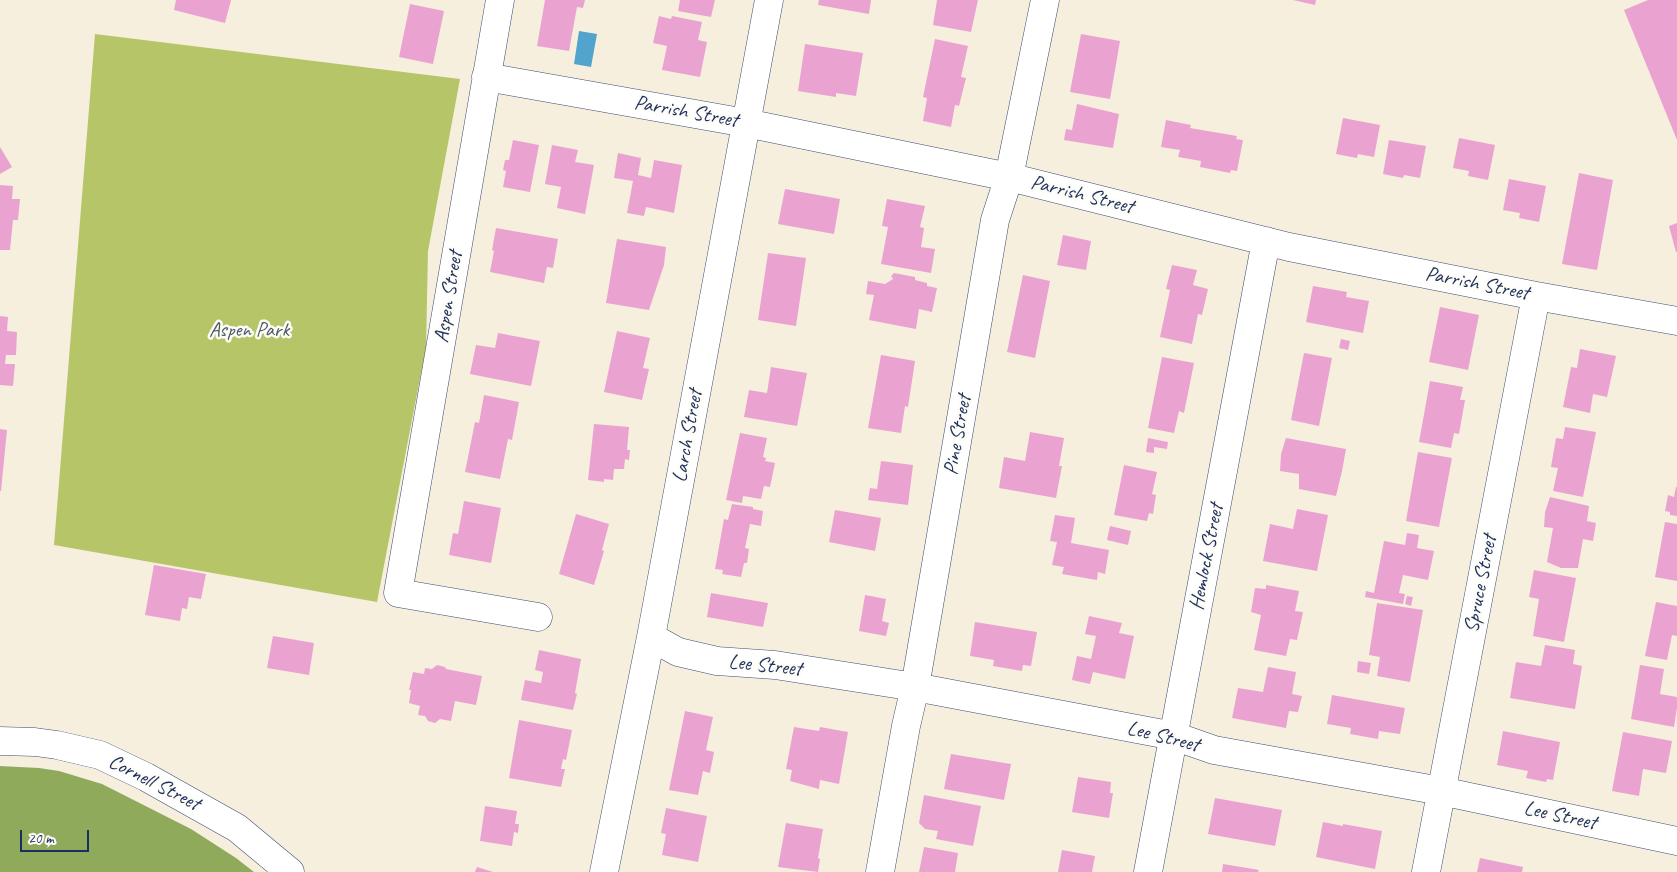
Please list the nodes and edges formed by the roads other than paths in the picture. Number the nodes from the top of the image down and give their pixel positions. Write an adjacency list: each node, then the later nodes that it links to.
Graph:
1 (500, 0): 4 (street, Aspen Street)
2 (770, 0): 5 (street, Larch Street)
3 (1044, 0): 6 (street, Pine Street)
4 (486, 77): 5 (street, Parrish Street); 10 (street, Aspen Street)
5 (746, 123): 6 (street, Parrish Street); 11 (street, Larch Street)
6 (1009, 177): 7 (street, Parrish Street); 12 (street, Pine Street)
7 (1266, 241): 8 (street, Parrish Street); 13 (street, Hemlock Street)
8 (1536, 296): 9 (street, Parrish Street); 15 (street, Spruce Street)
9 (1677, 321)
10 (538, 617)
11 (651, 637): 12 (street, Lee Street); 18 (street, Larch Street)
12 (915, 687): 13 (street, Lee Street); 19 (street, Pine Street)
13 (1174, 736): 15 (street, Lee Street); 20 (street, Hemlock Street)
14 (0, 741): 17 (street, Cornell Street)
15 (1441, 791): 16 (street, Lee Street); 21 (street, Spruce Street)
16 (1677, 841)
17 (290, 872)
18 (604, 872)
19 (880, 872)
20 (1148, 872)
21 (1426, 872)

